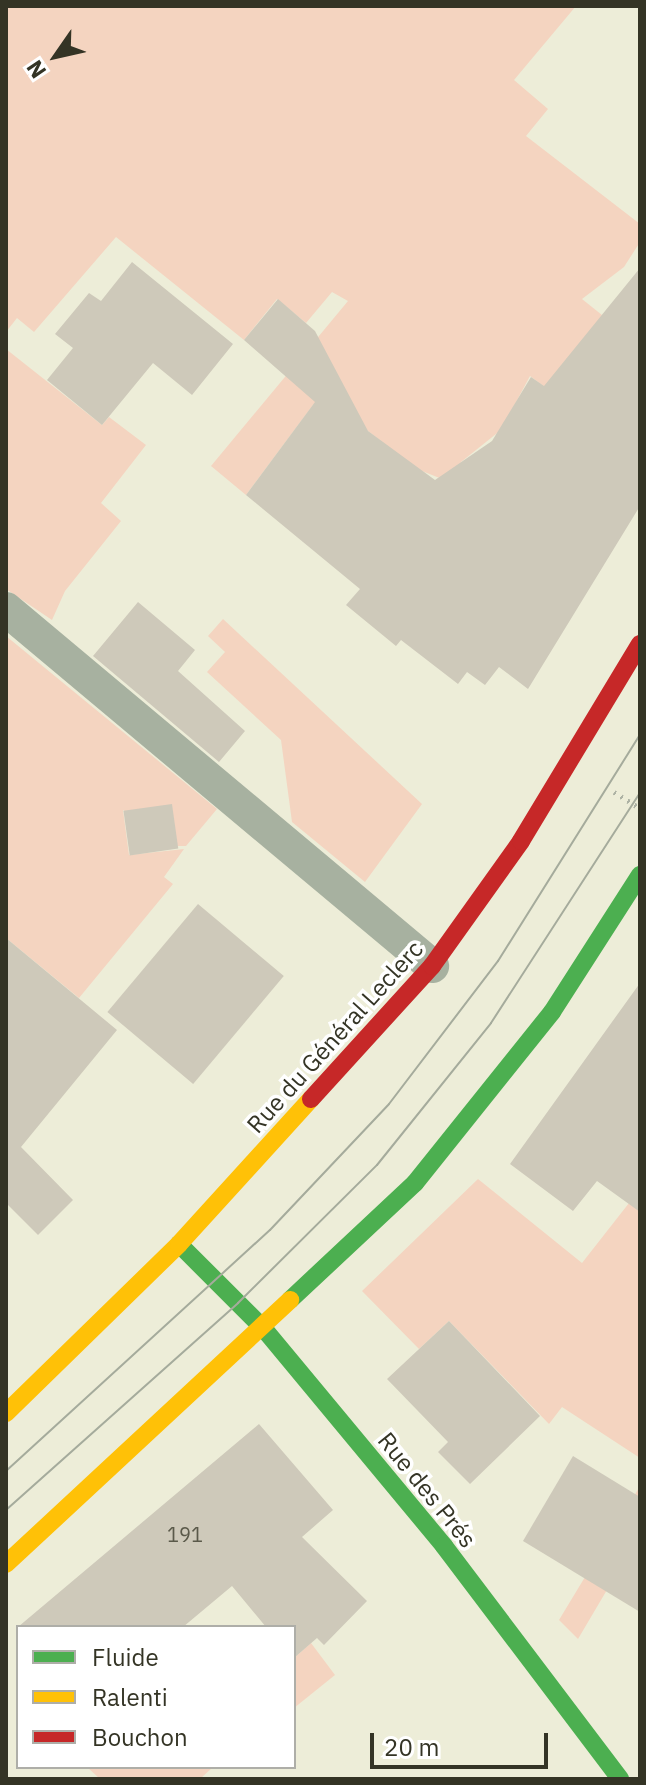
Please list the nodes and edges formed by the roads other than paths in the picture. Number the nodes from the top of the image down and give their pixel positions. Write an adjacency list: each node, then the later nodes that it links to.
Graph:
1 (6, 609): 4 (lane)
2 (640, 644): 4 (main road, Rue du Général Leclerc)
3 (640, 875): 6 (main road)
4 (432, 966): 5 (main road, Rue du Général Leclerc)
5 (179, 1244): 6 (main road, Rue des Prés); 7 (main road, Rue du Général Leclerc)
6 (264, 1329): 8 (main road); 9 (main road, Rue des Prés)
7 (6, 1413)
8 (6, 1564)
9 (620, 1779)

